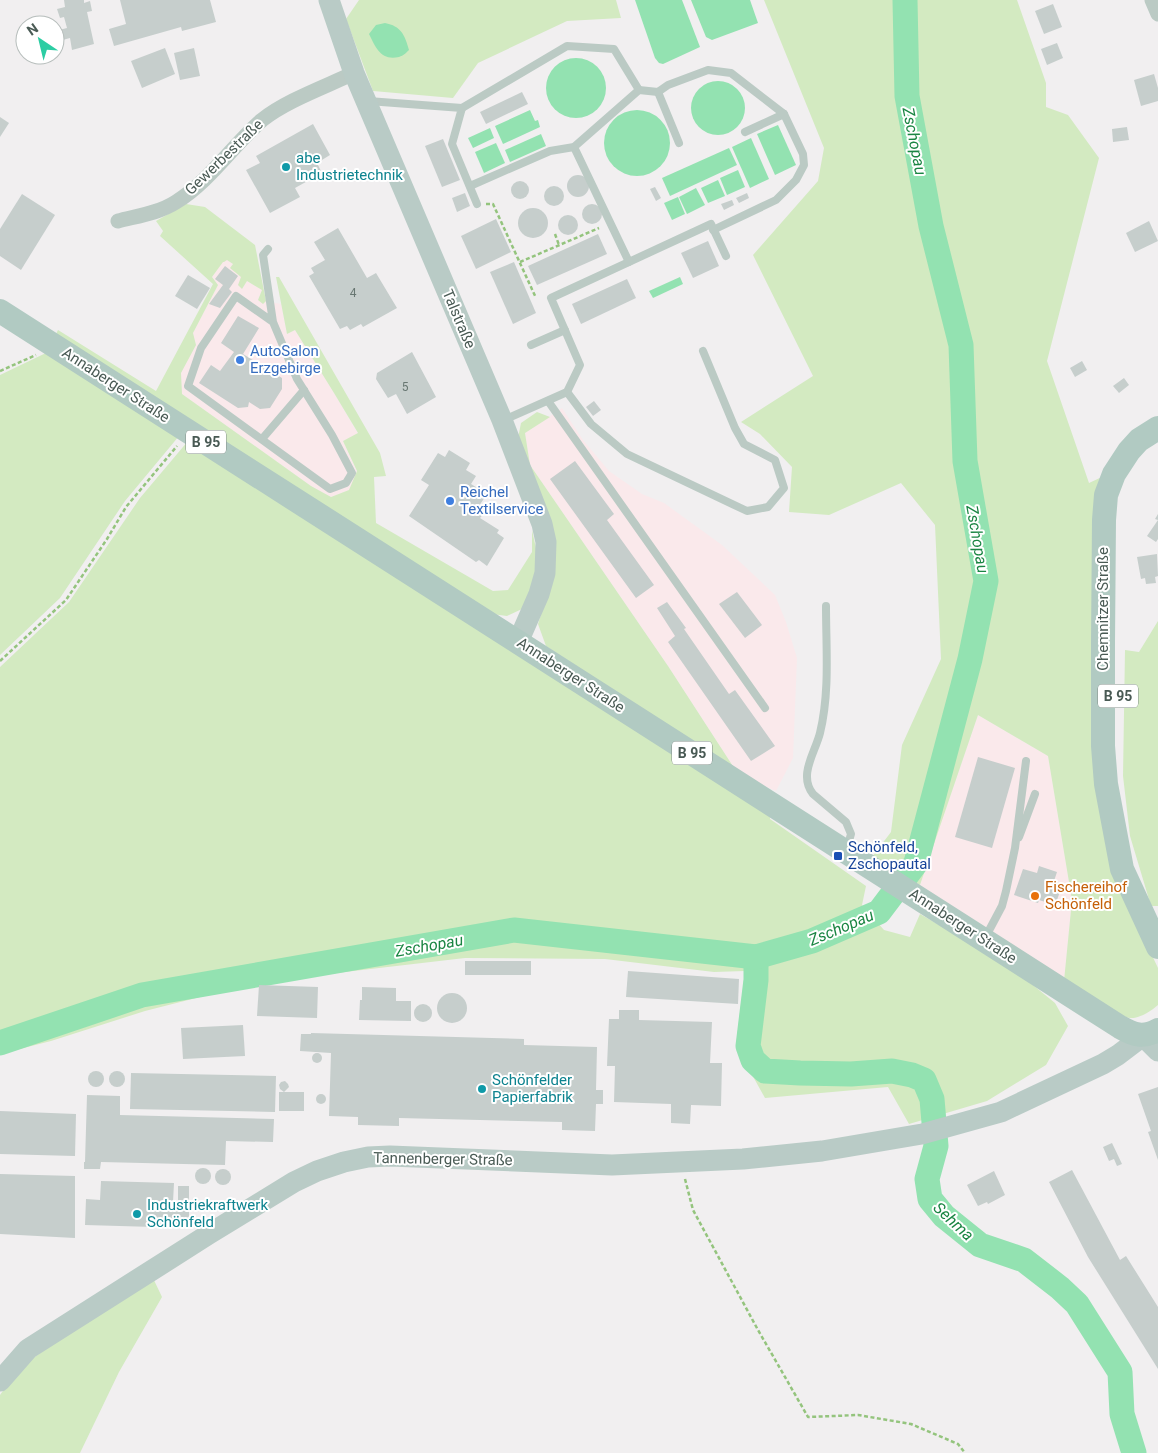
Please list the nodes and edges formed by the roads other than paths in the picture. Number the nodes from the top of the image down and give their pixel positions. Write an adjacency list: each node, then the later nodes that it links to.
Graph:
1 (1152, 0): 3 (street)
2 (333, 6): 4 (main road, Talstraße)
3 (1158, 14)
4 (354, 73): 7 (main road, Talstraße); 15 (street, Gewerbestraße)
5 (638, 90): 6 (lane); 8 (lane); 12 (lane)
6 (658, 92): 9 (lane); 11 (lane)
7 (366, 101): 8 (lane); 28 (main road, Talstraße)
8 (462, 108): 13 (lane)
9 (784, 114): 10 (lane); 16 (lane)
10 (745, 132)
11 (679, 143)
12 (574, 147): 13 (lane); 19 (lane)
13 (470, 186): 14 (lane)
14 (477, 204)
15 (118, 222)
16 (713, 230): 18 (lane); 19 (lane)
17 (268, 250): 21 (lane)
18 (726, 256)
19 (629, 262): 22 (lane)
20 (0, 311): 33 (main road, Annaberger Straße / B 95)
21 (273, 322): 25 (lane); 30 (lane)
22 (565, 330): 23 (lane); 26 (lane)
23 (530, 345)
24 (703, 351): 26 (lane)
25 (304, 390): 30 (lane); 30 (lane)
26 (567, 392): 27 (lane)
27 (548, 401): 28 (lane); 34 (lane)
28 (502, 420): 33 (main road, Talstraße)
29 (1158, 428): 39 (main road, Chemnitzer Straße / B 95)
30 (262, 440)
31 (1158, 445): 39 (main road, Chemnitzer Straße / B 95)
32 (826, 606): 38 (lane)
33 (518, 642): 38 (main road, Annaberger Straße / B 95)
34 (765, 708)
35 (1026, 761): 37 (lane)
36 (1035, 794): 37 (lane)
37 (1015, 848): 40 (lane)
38 (846, 852): 40 (main road, Annaberger Straße / B 95)
39 (1135, 897): 41 (main road, Chemnitzer Straße / B 95)
40 (984, 940): 42 (main road, Annaberger Straße / B 95)
41 (1158, 947)
42 (1153, 1039): 43 (main road, Tannenberger Straße)
43 (0, 1381)

